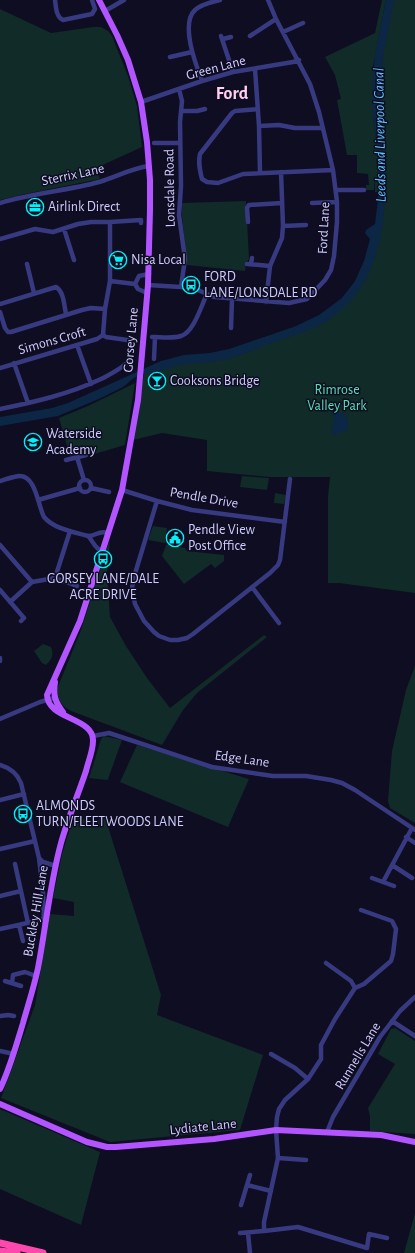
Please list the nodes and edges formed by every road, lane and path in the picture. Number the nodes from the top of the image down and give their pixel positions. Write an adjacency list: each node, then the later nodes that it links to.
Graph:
1 (54, 0): 2 (street)
2 (92, 0)
3 (99, 0): 7 (main road, Gorsey Lane)
4 (122, 0): 7 (street)
5 (220, 0): 13 (street)
6 (268, 0): 8 (street, Ford Lane)
7 (105, 11): 20 (main road, Gorsey Lane)
8 (276, 19): 10 (street, Ford Lane); 11 (street)
9 (303, 23): 10 (street)
10 (284, 32): 15 (street, Ford Lane)
11 (250, 36)
12 (231, 37): 17 (street)
13 (192, 52): 14 (street); 18 (street)
14 (170, 57)
15 (299, 60): 16 (street, Green Lane); 25 (street, Ford Lane)
16 (255, 69): 17 (street, Green Lane); 22 (street)
17 (233, 72): 18 (street, Green Lane)
18 (202, 81): 19 (street, Green Lane)
19 (179, 89): 20 (street, Green Lane); 23 (street, Lonsdale Road)
20 (141, 102): 28 (main road, Gorsey Lane)
21 (205, 109): 23 (street)
22 (258, 109): 24 (street); 30 (street)
23 (181, 111): 27 (street, Lonsdale Road)
24 (259, 126): 25 (street); 30 (street)
25 (322, 128): 29 (street, Ford Lane)
26 (154, 143): 27 (street)
27 (180, 143): 53 (street, Lonsdale Road)
28 (149, 166): 35 (street, Sterrix Lane); 49 (main road, Gorsey Lane)
29 (333, 170): 31 (street); 32 (street, Ford Lane)
30 (260, 172): 31 (street)
31 (281, 172): 36 (street)
32 (336, 190): 33 (street); 34 (street, Ford Lane)
33 (364, 190)
34 (337, 202): 37 (street); 58 (street, Ford Lane)
35 (0, 203)
36 (282, 203): 40 (street); 42 (street)
37 (312, 203)
38 (141, 220): 39 (street)
39 (110, 222): 43 (street); 50 (street, Simons Croft)
40 (248, 222)
41 (306, 225): 42 (street)
42 (283, 226): 48 (street)
43 (64, 228): 44 (street); 46 (street)
44 (0, 239)
45 (252, 258): 48 (street)
46 (74, 260)
47 (27, 264): 54 (street)
48 (270, 266): 58 (street)
49 (149, 274): 51 (street); 52 (main road, Gorsey Lane)
50 (110, 280): 51 (street); 60 (street, Simons Croft)
51 (135, 284): 55 (street)
52 (148, 285): 53 (street, Ford Lane); 55 (main road, Gorsey Lane)
53 (181, 287): 56 (street, Ford Lane)
54 (34, 293): 59 (street); 62 (street)
55 (147, 293): 83 (main road, Gorsey Lane)
56 (207, 294): 57 (street, Ford Lane); 68 (street)
57 (232, 299): 58 (street, Ford Lane); 63 (street)
58 (266, 302)
59 (0, 304)
60 (105, 309): 62 (street); 65 (street, Simons Croft)
61 (0, 312): 64 (street)
62 (66, 314): 64 (street)
63 (231, 328)
64 (3, 329)
65 (103, 335): 66 (street); 67 (street, Simons Croft)
66 (134, 342)
67 (77, 345): 70 (street, Simons Croft); 72 (street)
68 (154, 359)
69 (130, 360): 72 (street)
70 (14, 363): 71 (street, Simons Croft); 73 (street)
71 (0, 368)
72 (91, 384): 73 (street)
73 (28, 403): 74 (street)
74 (0, 408)
75 (86, 455): 76 (street)
76 (77, 457): 77 (street); 79 (street)
77 (66, 460)
78 (290, 479): 87 (street)
79 (84, 480): 81 (street); 82 (street)
80 (0, 481): 85 (street)
81 (80, 488): 82 (street); 85 (street)
82 (91, 488): 84 (street)
83 (122, 490): 86 (street, Pendle Drive); 89 (main road, Gorsey Lane)
84 (109, 492)
85 (38, 500): 88 (street)
86 (157, 501): 87 (street, Pendle Drive); 96 (street)
87 (285, 522): 96 (street)
88 (70, 531): 90 (street); 93 (street)
89 (108, 533): 90 (street); 92 (main road, Gorsey Lane)
90 (88, 536): 92 (street)
91 (1, 548): 94 (street)
92 (102, 551): 101 (main road, Gorsey Lane)
93 (55, 578): 94 (street); 95 (street)
94 (32, 582): 98 (street)
95 (77, 586)
96 (252, 588): 100 (street)
97 (0, 590): 98 (street)
98 (10, 602): 99 (street)
99 (21, 621)
100 (279, 623)
101 (51, 699): 102 (street); 103 (main road)
102 (0, 719)
103 (93, 736): 107 (street, Edge Lane); 115 (main road, Buckley Hill Lane)
104 (0, 765): 105 (street)
105 (24, 794): 106 (street); 109 (street)
106 (0, 800)
107 (413, 829): 108 (street)
108 (406, 838): 110 (street); 114 (street)
109 (35, 841): 111 (street); 112 (street)
110 (415, 843)
111 (0, 849)
112 (39, 858): 115 (street); 123 (street)
113 (15, 864): 120 (street)
114 (392, 865): 117 (street); 118 (street)
115 (56, 866): 123 (main road, Buckley Hill Lane)
116 (372, 878): 118 (street)
117 (412, 878)
118 (383, 882): 119 (street)
119 (394, 886)
120 (21, 891): 121 (street); 124 (street)
121 (0, 896)
122 (361, 910): 133 (street)
123 (45, 919): 124 (street); 129 (main road, Buckley Hill Lane)
124 (28, 923): 125 (street)
125 (19, 925): 126 (street); 127 (street)
126 (0, 929)
127 (23, 941)
128 (326, 963): 133 (street)
129 (36, 976): 131 (street); 140 (main road, Buckley Hill Lane)
130 (5, 981): 131 (street)
131 (12, 983): 132 (street)
132 (21, 986)
133 (355, 988): 142 (street)
134 (415, 997): 137 (street, Runnells Lane)
135 (14, 1016): 136 (street)
136 (2, 1017)
137 (392, 1021): 138 (street); 146 (street, Runnells Lane)
138 (415, 1036)
139 (0, 1051): 140 (street)
140 (14, 1054): 143 (main road, Buckley Hill Lane)
141 (271, 1054): 142 (street)
142 (308, 1079): 145 (street)
143 (0, 1089)
144 (0, 1104): 145 (main road, Lydiate Lane)
145 (276, 1130): 146 (main road, Lydiate Lane); 148 (street)
146 (327, 1132): 147 (main road, Lydiate Lane)
147 (415, 1142)
148 (278, 1158): 149 (street); 152 (street)
149 (306, 1160)
150 (250, 1175): 151 (street)
151 (248, 1185): 152 (street); 153 (street)
152 (271, 1191): 154 (street)
153 (242, 1205)
154 (264, 1231): 155 (street); 160 (street)
155 (248, 1232): 156 (street); 163 (street)
156 (240, 1233)
157 (386, 1238): 160 (street)
158 (0, 1243): 162 (highway)
159 (2, 1250): 161 (highway)
160 (366, 1250)
161 (17, 1253)
162 (43, 1253)
163 (250, 1253)

